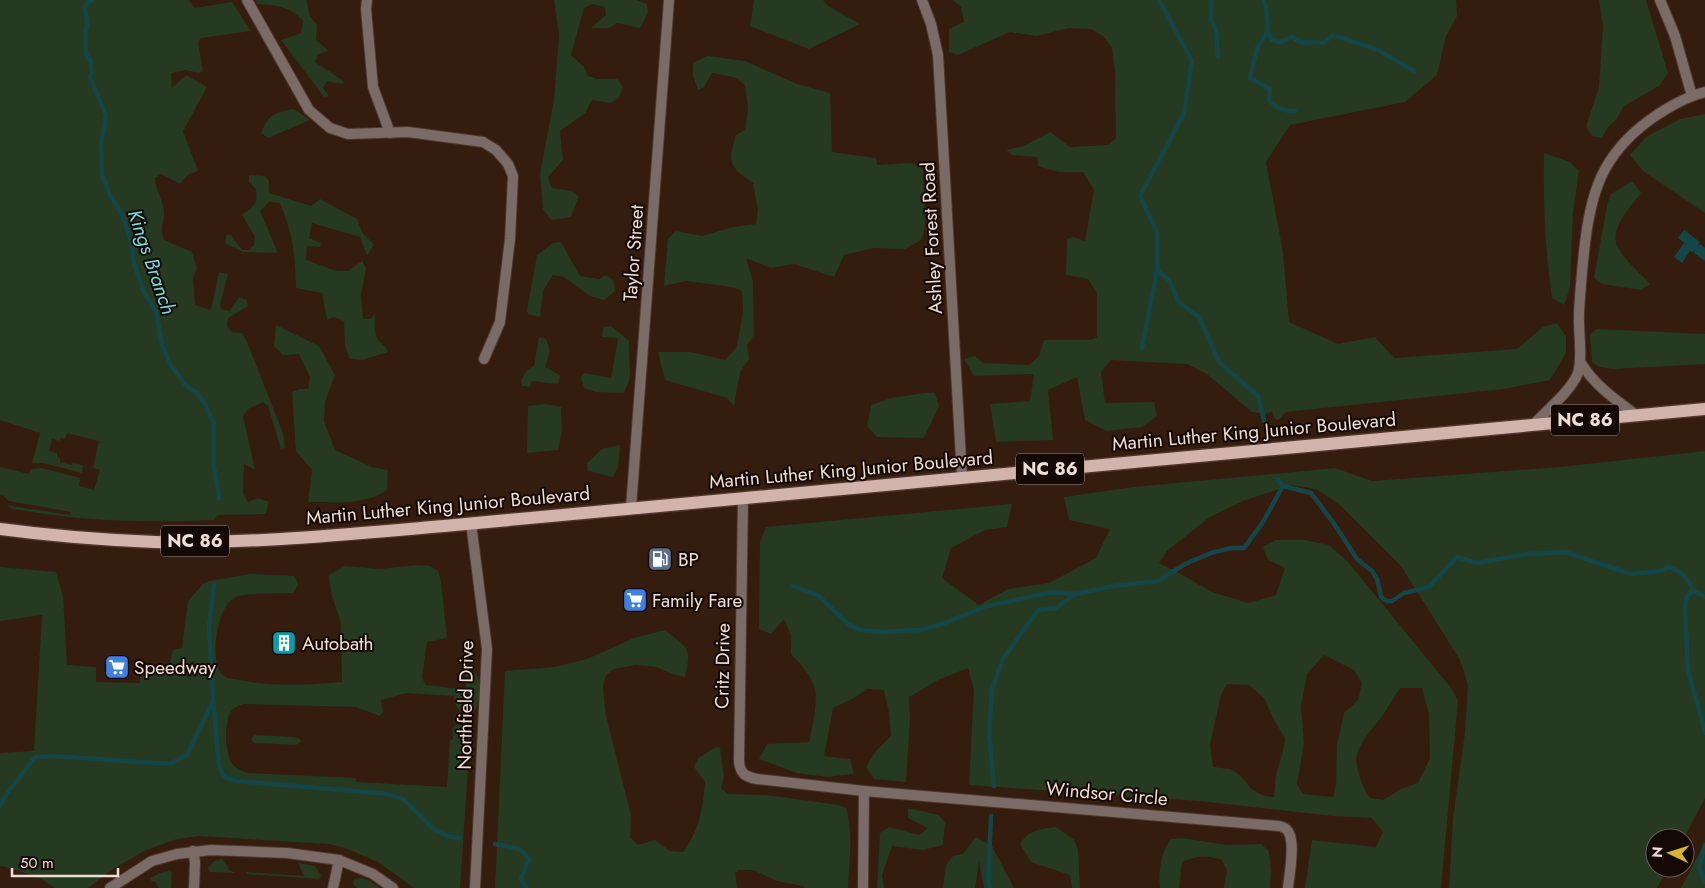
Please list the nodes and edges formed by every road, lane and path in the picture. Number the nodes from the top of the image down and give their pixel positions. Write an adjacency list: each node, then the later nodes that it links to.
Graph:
1 (247, 0): 8 (street)
2 (367, 0): 8 (street)
3 (669, 0): 16 (street, Taylor Street)
4 (922, 0): 14 (street, Ashley Forest Road)
5 (1660, 0): 7 (street)
6 (1705, 92): 7 (street)
7 (1692, 96): 10 (street)
8 (390, 133): 9 (street)
9 (484, 359)
10 (1581, 363): 12 (street); 13 (street)
11 (1705, 409): 12 (main road, Martin Luther King Junior Boulevard / NC 86)
12 (1636, 415): 13 (main road, Martin Luther King Junior Boulevard / NC 86)
13 (1534, 424): 14 (main road, Martin Luther King Junior Boulevard / NC 86)
14 (962, 477): 15 (main road, Martin Luther King Junior Boulevard / NC 86)
15 (743, 498): 16 (main road, Martin Luther King Junior Boulevard / NC 86); 19 (street, Critz Drive)
16 (631, 508): 17 (main road, Martin Luther King Junior Boulevard / NC 86)
17 (471, 523): 18 (main road, Martin Luther King Junior Boulevard / NC 86); 27 (street, Northfield Drive)
18 (0, 529)
19 (743, 774): 20 (street, Windsor Circle)
20 (864, 792): 28 (street); 29 (street, Windsor Circle)
21 (193, 851): 22 (street); 23 (street); 24 (street)
22 (339, 860): 25 (street); 26 (street)
23 (110, 888)
24 (194, 888)
25 (333, 888)
26 (393, 888)
27 (475, 888)
28 (863, 888)
29 (1288, 888)

